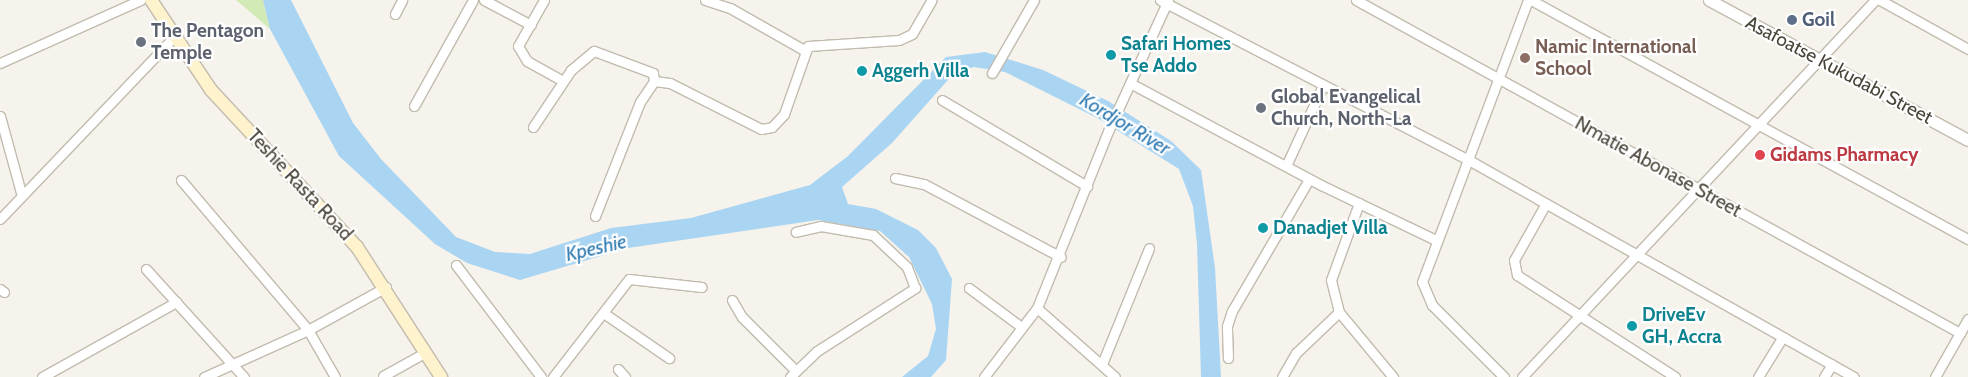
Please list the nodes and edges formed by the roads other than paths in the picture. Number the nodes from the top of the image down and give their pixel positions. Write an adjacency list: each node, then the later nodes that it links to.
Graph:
1 (140, 0): 22 (street)
2 (151, 0): 18 (main road, Teshie Rasta Road)
3 (402, 0): 16 (street)
4 (473, 0): 30 (street)
5 (484, 0): 17 (street)
6 (544, 0): 17 (street)
7 (706, 0): 19 (street)
8 (932, 0): 19 (street)
9 (1034, 0): 23 (street)
10 (1356, 0): 24 (street, Nmatie Abonase Street)
11 (1530, 0): 24 (street); 32 (street)
12 (1709, 0): 21 (street, Asafoatse Kukudabi Street)
13 (1875, 0): 21 (street)
14 (1880, 0): 20 (street)
15 (1165, 1): 27 (street); 28 (street)
16 (395, 14)
17 (531, 25): 26 (street)
18 (173, 38): 42 (street); 56 (main road, Teshie Rasta Road)
19 (804, 50): 25 (street)
20 (1968, 50)
21 (1818, 59): 32 (street); 34 (street, Asafoatse Kukudabi Street)
22 (0, 64)
23 (992, 73)
24 (1498, 79): 35 (street); 41 (street, Nmatie Abonase Street)
25 (654, 81): 26 (street); 45 (street)
26 (563, 82): 33 (street)
27 (1130, 83): 36 (street); 40 (street)
28 (1323, 85): 35 (street); 36 (street)
29 (942, 100): 40 (street)
30 (414, 106)
31 (0, 116): 42 (street)
32 (1761, 122): 41 (street); 48 (street)
33 (533, 127)
34 (1968, 140)
35 (1467, 159): 44 (street); 49 (street)
36 (1286, 166): 38 (street)
37 (895, 178): 52 (street)
38 (1309, 179): 43 (street); 71 (street)
39 (181, 180): 66 (street)
40 (1087, 186): 52 (street)
41 (1701, 190): 51 (street); 67 (street, Nmatie Abonase Street)
42 (21, 193): 46 (street)
43 (1359, 203): 49 (street); 61 (street)
44 (1546, 205): 51 (street); 63 (street)
45 (595, 216)
46 (0, 219)
47 (796, 232): 76 (street)
48 (1968, 239)
49 (1436, 240): 90 (street)
50 (1149, 248): 73 (street)
51 (1639, 256): 63 (street); 68 (street)
52 (1060, 257): 60 (street)
53 (456, 265): 83 (street)
54 (146, 270): 59 (street)
55 (702, 286): 62 (street)
56 (386, 287): 66 (street); 69 (main road, Teshie Rasta Road)
57 (969, 288): 65 (street)
58 (732, 300): 76 (street)
59 (176, 302): 72 (street); 78 (street)
60 (1037, 308): 65 (street); 73 (street)
61 (1339, 312): 88 (street); 89 (street)
62 (605, 314): 70 (street); 84 (street)
63 (1582, 317): 91 (street); 92 (street)
64 (1968, 319): 67 (street)
65 (1020, 326): 86 (street)
66 (308, 330): 72 (street); 81 (street)
67 (1960, 333): 96 (street)
68 (1782, 338): 74 (street); 93 (street)
69 (426, 352): 77 (street); 82 (main road, Teshie Rasta Road)
70 (669, 358)
71 (1228, 358)
72 (235, 362): 79 (street); 80 (street)
73 (1102, 364): 87 (street)
74 (1832, 364): 94 (street); 95 (street)
75 (618, 369): 85 (street)
76 (793, 374)
77 (383, 376)
78 (42, 377)
79 (204, 377)
80 (244, 377)
81 (335, 377)
82 (441, 377)
83 (541, 377)
84 (553, 377)
85 (625, 377)
86 (984, 377)
87 (1115, 377)
88 (1282, 377)
89 (1393, 377)
90 (1504, 377)
91 (1522, 377)
92 (1675, 377)
93 (1758, 377)
94 (1824, 377)
95 (1854, 377)
96 (1934, 377)

